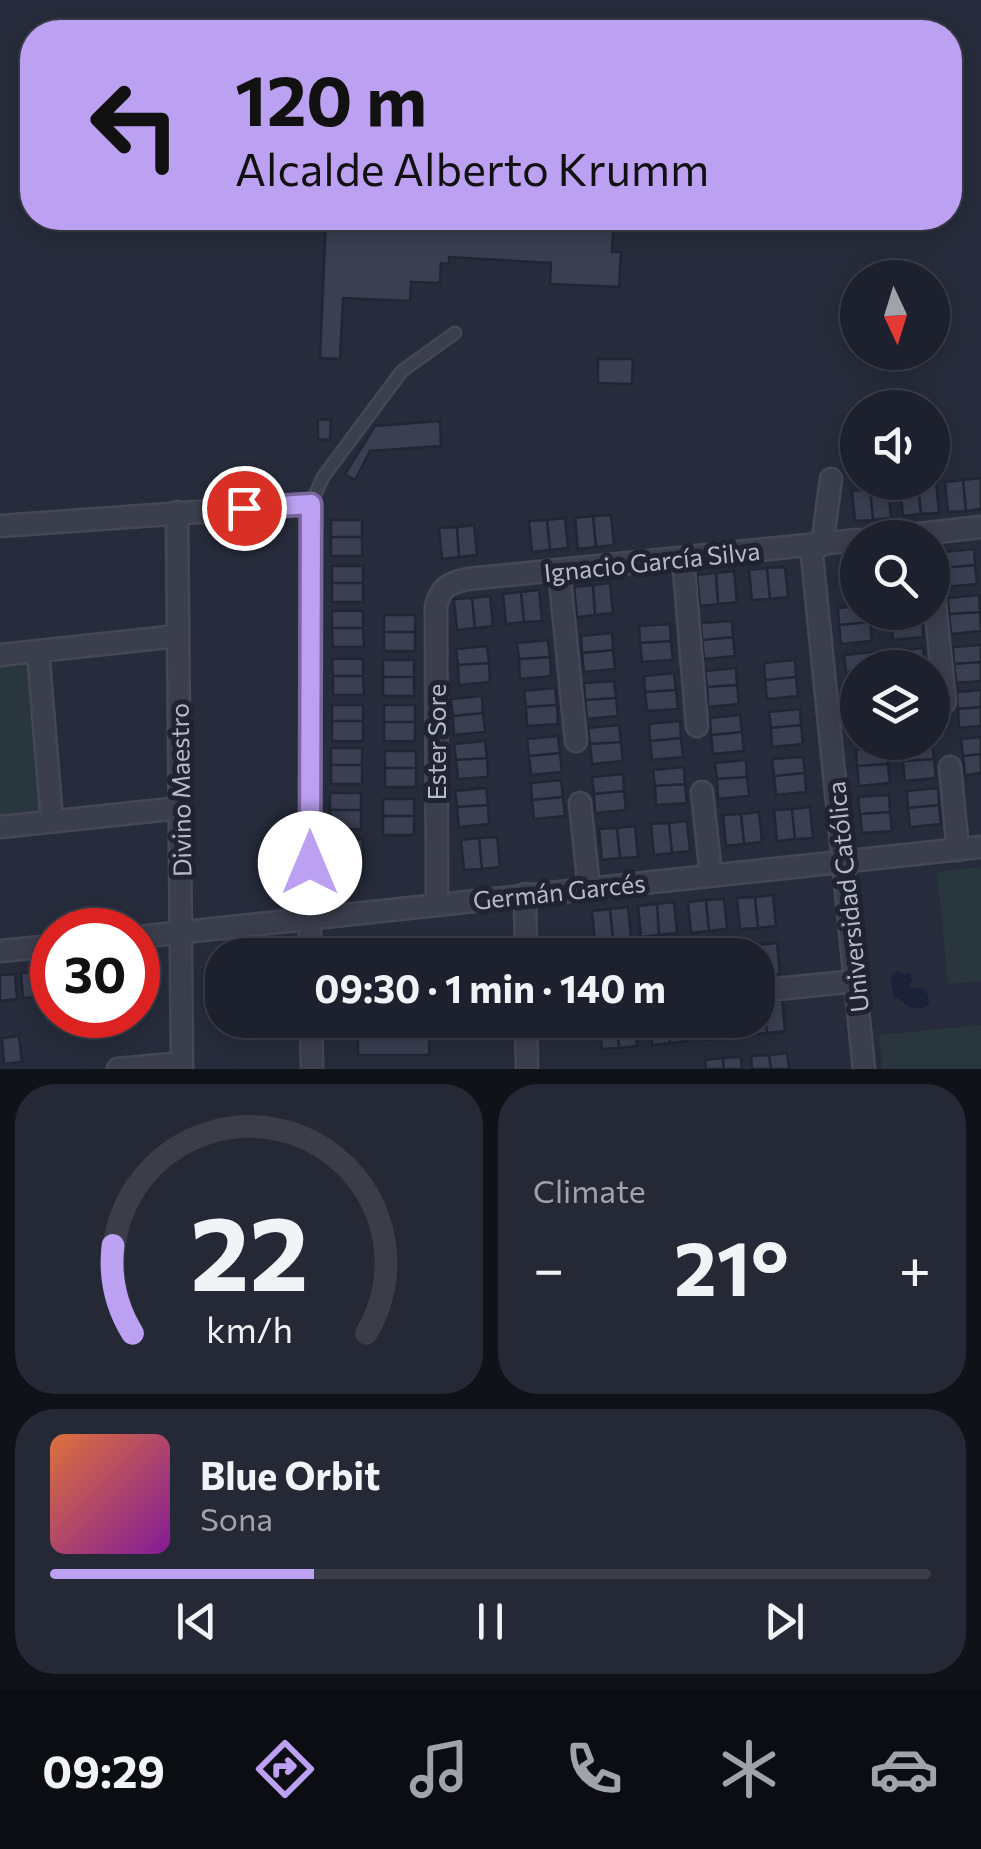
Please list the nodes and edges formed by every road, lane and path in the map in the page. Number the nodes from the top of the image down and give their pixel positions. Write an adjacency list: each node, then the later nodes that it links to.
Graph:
1 (455, 334): 3 (lane)
2 (830, 479): 9 (street, Universidad Católica)
3 (311, 504): 4 (street); 31 (street)
4 (177, 512): 5 (street); 13 (street, Divino Maestro)
5 (0, 526)
6 (981, 526): 7 (street)
7 (950, 531)
8 (840, 542): 9 (street, Ignacio García Silva)
9 (817, 545): 10 (street, Ignacio García Silva); 26 (street, Universidad Católica)
10 (683, 558): 11 (street, Ignacio García Silva); 16 (street)
11 (559, 570): 12 (street, Ignacio García Silva); 17 (street)
12 (448, 584): 30 (street, Ester Sore)
13 (178, 636): 14 (street); 21 (street, Divino Maestro)
14 (38, 651): 15 (street); 22 (street)
15 (0, 656)
16 (697, 726)
17 (576, 741)
18 (950, 767): 25 (street)
19 (702, 792): 27 (street)
20 (580, 803): 28 (street)
21 (180, 808): 22 (street); 32 (street, Divino Maestro)
22 (52, 821): 23 (street)
23 (0, 826)
24 (981, 848): 25 (street, Germán Garcés)
25 (958, 850): 26 (street, Germán Garcés)
26 (844, 861): 27 (street, Germán Garcés); 38 (street, Universidad Católica)
27 (711, 875): 28 (street, Germán Garcés)
28 (589, 888): 29 (street, Germán Garcés)
29 (526, 894): 30 (street, Germán Garcés); 35 (street)
30 (437, 904): 31 (street, Germán Garcés)
31 (310, 920): 32 (street, Germán Garcés); 34 (street)
32 (181, 932): 33 (street, Germán Garcés); 42 (street, Divino Maestro)
33 (160, 934)
34 (310, 938)
35 (526, 938)
36 (30, 948): 37 (street)
37 (0, 951)
38 (856, 981): 39 (street); 46 (street, Universidad Católica)
39 (775, 989)
40 (311, 1038): 44 (street)
41 (526, 1038): 45 (street)
42 (182, 1066): 43 (street)
43 (118, 1069)
44 (312, 1069)
45 (527, 1069)
46 (864, 1069)

